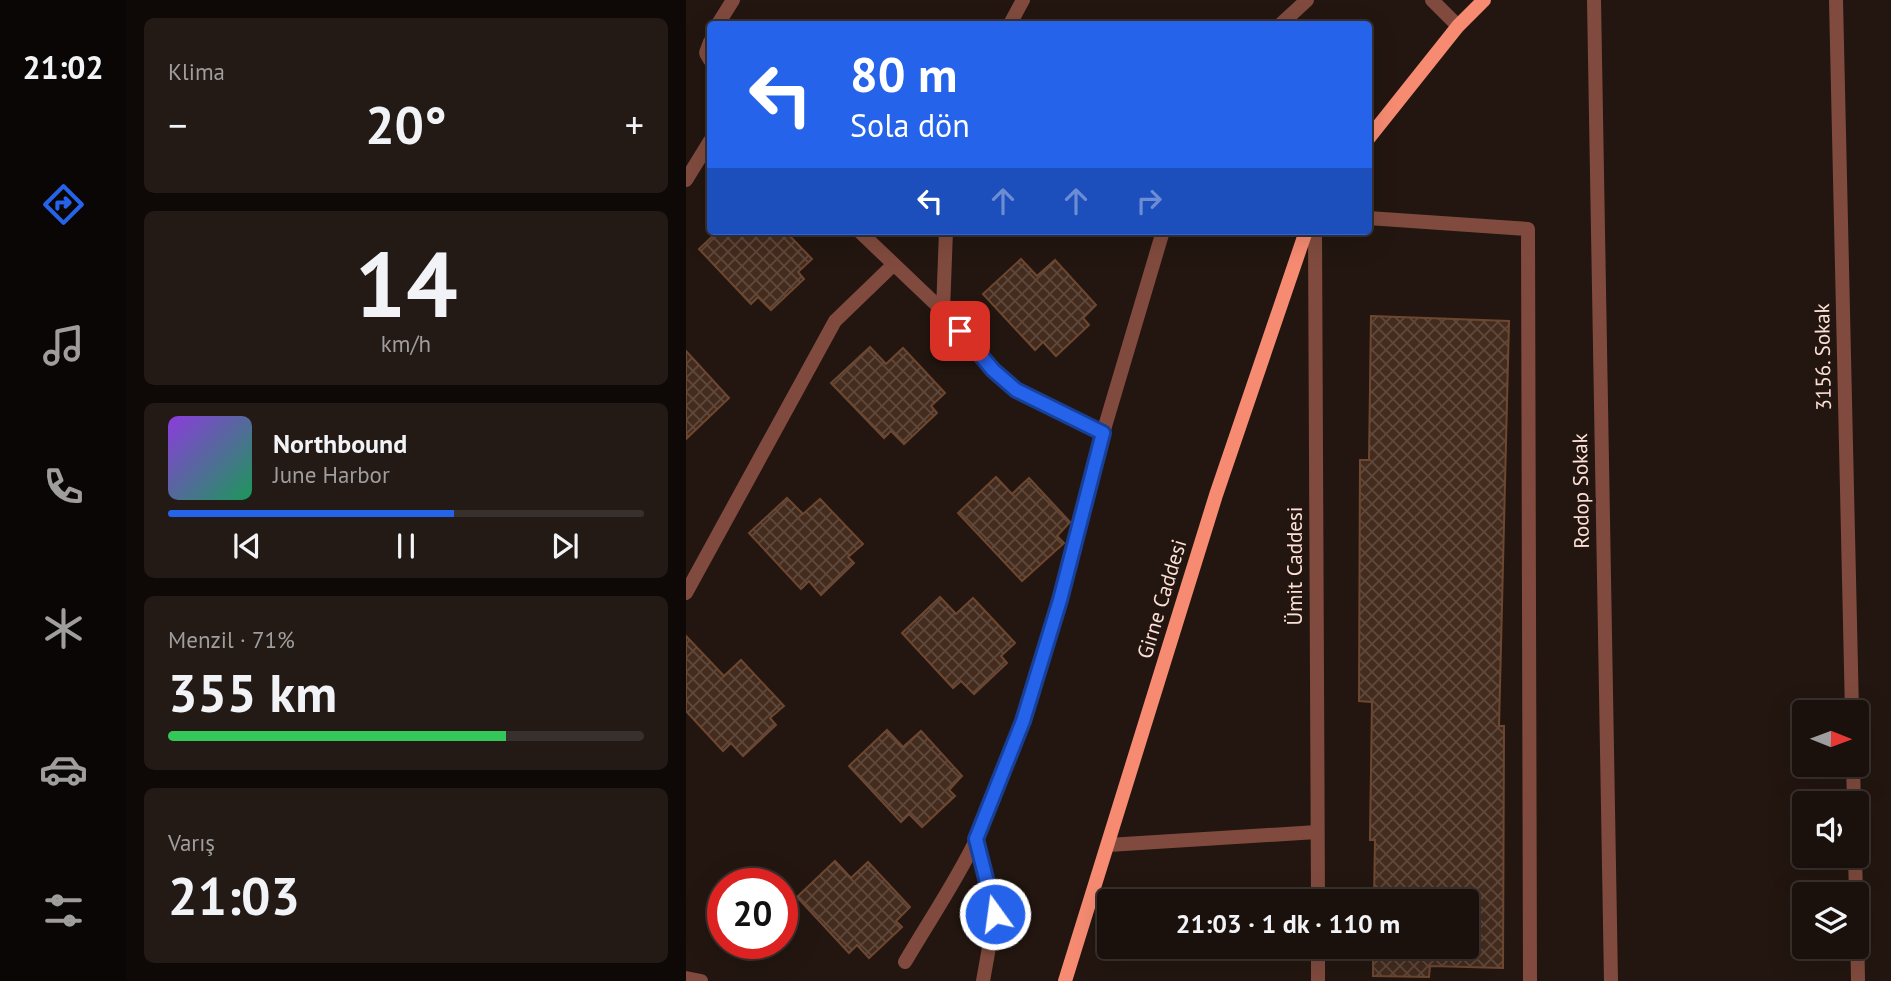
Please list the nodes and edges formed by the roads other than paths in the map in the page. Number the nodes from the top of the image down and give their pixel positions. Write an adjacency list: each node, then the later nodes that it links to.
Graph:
1 (733, 0): 8 (street)
2 (1023, 0): 9 (street)
3 (1307, 0): 10 (street)
4 (1432, 0): 11 (street)
5 (1484, 0): 11 (street)
6 (1594, 0): 39 (street, Rodop Sokak)
7 (1836, 0): 25 (street, 3156. Sokak)
8 (720, 21)
9 (1012, 21)
10 (1285, 21)
11 (1458, 26): 12 (street)
12 (1372, 134)
13 (707, 146): 14 (street)
14 (686, 180)
15 (1372, 218): 38 (street)
16 (863, 235): 21 (street)
17 (946, 235): 22 (street)
18 (1162, 235): 23 (street)
19 (1305, 235): 28 (street, Girne Caddesi)
20 (1314, 235): 26 (street, Ümit Caddesi)
21 (892, 266): 22 (street); 24 (street)
22 (943, 311): 23 (street)
23 (1103, 433): 27 (street)
24 (686, 593)
25 (1852, 700)
26 (1317, 832): 28 (street); 29 (street, Ümit Caddesi)
27 (976, 839): 32 (street); 35 (street)
28 (1108, 845): 36 (street, Girne Caddesi)
29 (1318, 889)
30 (1318, 959): 37 (street)
31 (1858, 959): 40 (street)
32 (905, 962)
33 (686, 978): 34 (street)
34 (701, 981)
35 (984, 981)
36 (1065, 981)
37 (1318, 981)
38 (1530, 981)
39 (1611, 981)
40 (1858, 981)

